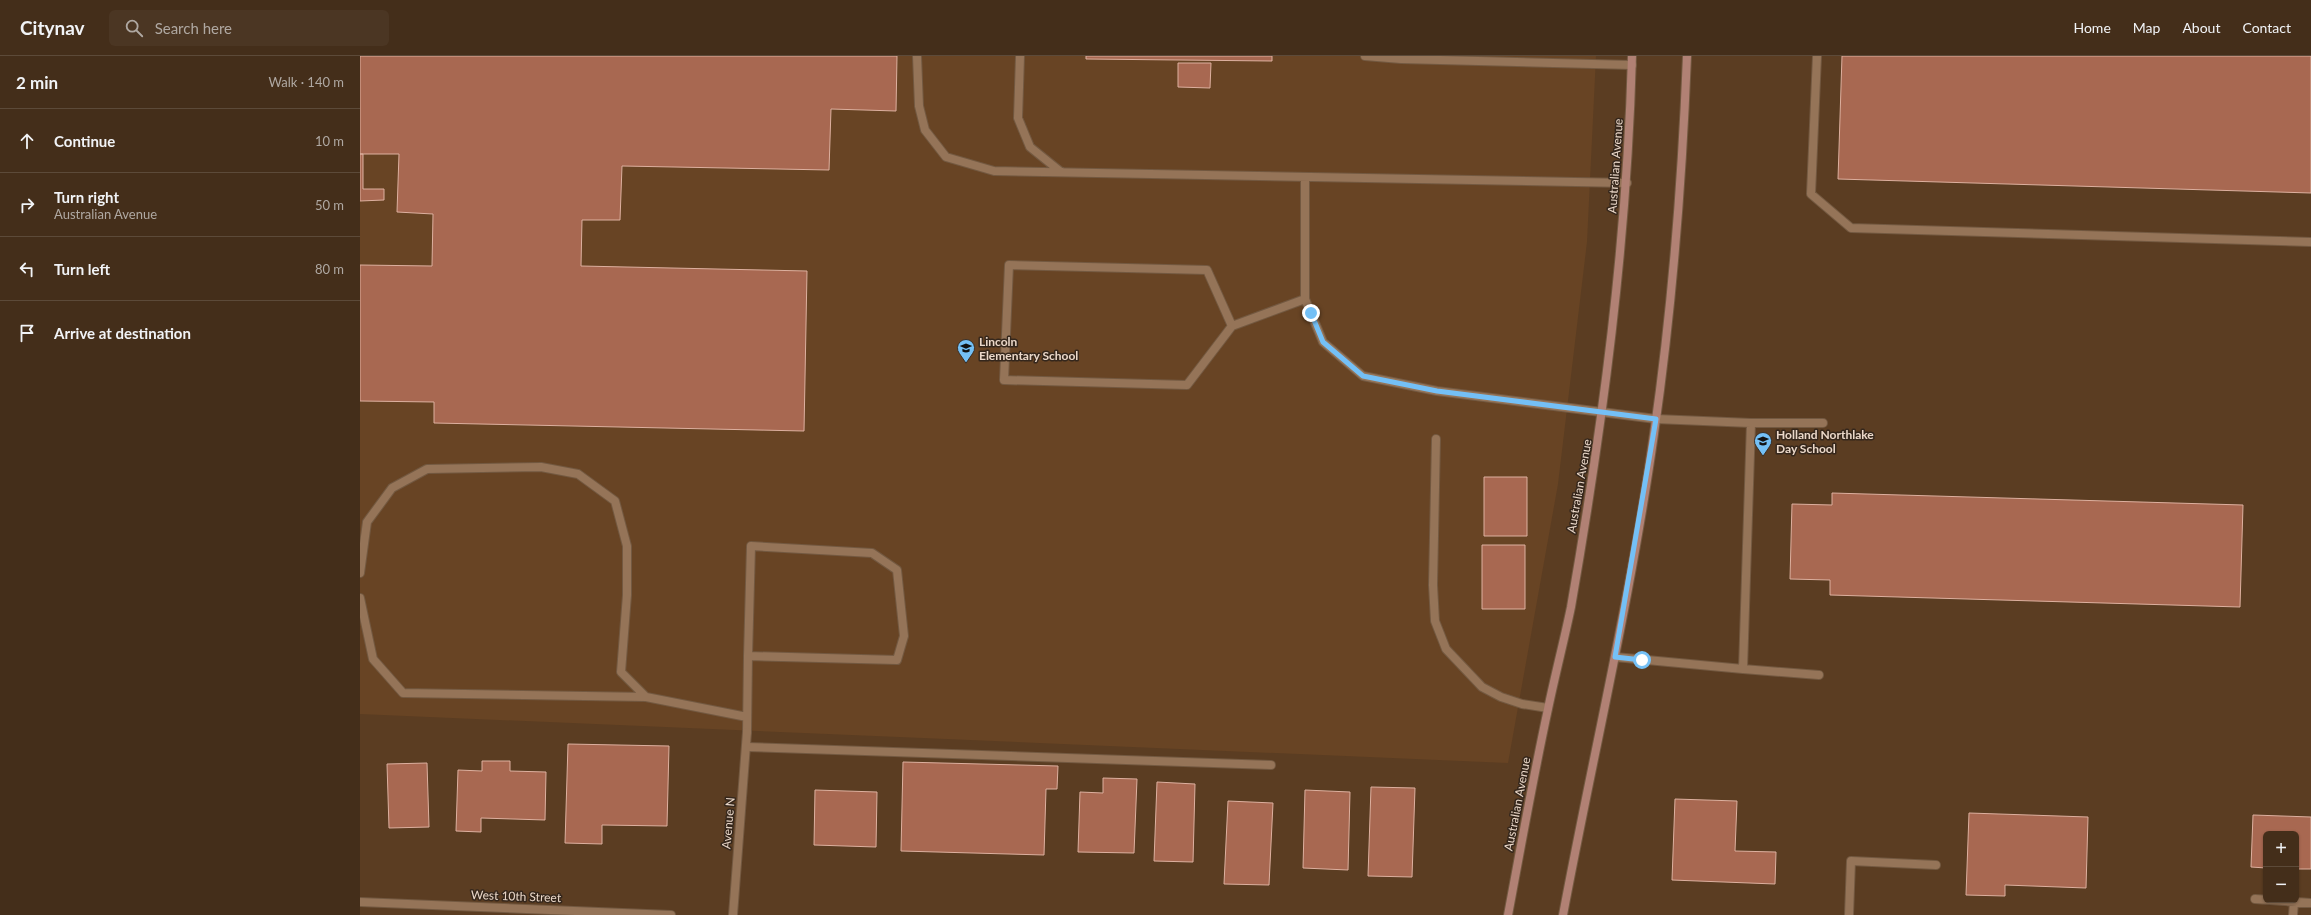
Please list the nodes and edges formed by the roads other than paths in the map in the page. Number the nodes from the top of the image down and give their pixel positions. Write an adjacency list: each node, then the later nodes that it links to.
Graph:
1 (917, 56): 10 (street)
2 (1020, 56): 10 (street)
3 (1365, 56): 7 (street)
4 (1632, 56): 9 (main road, Australian Avenue)
5 (1687, 56): 17 (main road)
6 (1816, 56): 13 (street)
7 (1401, 57): 8 (street)
8 (1502, 59): 9 (street)
9 (1632, 65): 12 (main road, Australian Avenue)
10 (1061, 172): 11 (street)
11 (1305, 177): 12 (street); 14 (street)
12 (1627, 183): 16 (main road, Australian Avenue)
13 (2311, 242)
14 (1305, 299): 15 (street); 16 (street)
15 (1232, 326): 15 (street)
16 (1603, 412): 17 (street); 28 (main road, Australian Avenue)
17 (1656, 419): 18 (street); 24 (main road)
18 (1751, 423): 19 (street); 25 (street)
19 (1823, 423)
20 (1436, 439): 28 (street)
21 (360, 573): 27 (street)
22 (360, 598): 27 (street)
23 (748, 656): 23 (street, Avenue N); 29 (street, Avenue N)
24 (1615, 657): 25 (street); 42 (main road)
25 (1743, 669): 26 (street)
26 (1819, 675)
27 (646, 697): 29 (street)
28 (1548, 708): 41 (main road, Australian Avenue)
29 (748, 717): 30 (street, Avenue N)
30 (746, 747): 31 (street); 40 (street, Avenue N)
31 (1271, 765)
32 (1936, 865): 43 (street)
33 (2255, 899): 34 (street)
34 (2263, 900)
35 (360, 902): 39 (street, West 10th Street)
36 (2294, 903): 44 (street)
37 (2299, 903): 38 (street)
38 (2311, 904)
39 (671, 915)
40 (733, 915)
41 (1508, 915)
42 (1563, 915)
43 (1849, 915)
44 (2294, 915)

